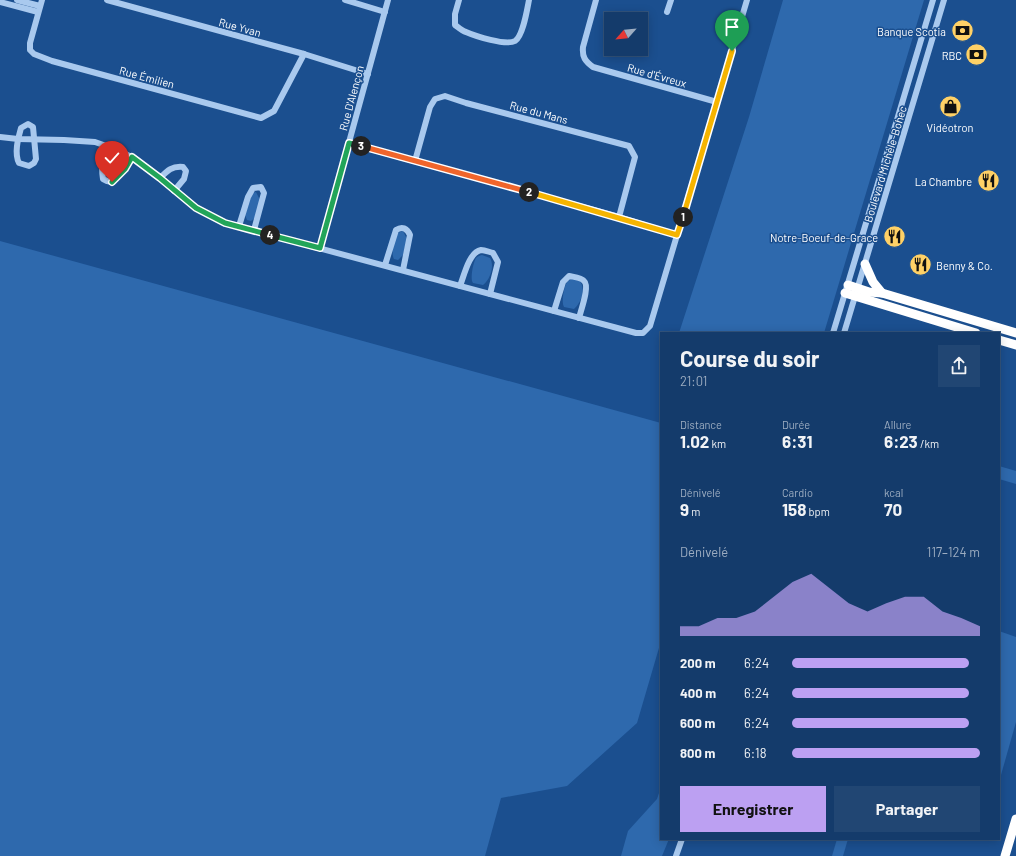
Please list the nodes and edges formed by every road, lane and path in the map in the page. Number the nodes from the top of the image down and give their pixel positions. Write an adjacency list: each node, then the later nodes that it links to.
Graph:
1 (17, 0): 13 (street)
2 (107, 0): 16 (street, Rue Yvan)
3 (345, 0): 14 (street)
4 (388, 0): 14 (street, Rue D'Alençon)
5 (459, 0): 6 (street)
6 (529, 0)
7 (596, 0): 18 (street, Rue d'Évreux)
8 (671, 0): 15 (street)
9 (747, 0): 18 (street)
10 (932, 0): 37 (street, Boulevard Michèle-Bohec)
11 (944, 0): 33 (street, Boulevard Michèle-Bohec)
12 (0, 2): 13 (street)
13 (40, 6): 16 (street, Rue Émilien)
14 (385, 12): 17 (street, Rue D'Alençon)
15 (667, 12)
16 (304, 54): 17 (street, Rue Yvan)
17 (368, 74): 22 (street, Rue D'Alençon)
18 (717, 102): 31 (street)
19 (0, 137): 20 (street)
20 (18, 139): 21 (street); 21 (street); 21 (street)
21 (35, 140): 23 (street)
22 (349, 143): 25 (street); 32 (street, Rue D'Alençon)
23 (109, 147): 24 (street); 24 (street)
24 (132, 157): 26 (street)
25 (415, 161): 28 (street); 28 (street, Rue du Mans)
26 (160, 178): 27 (street); 27 (street)
27 (174, 190): 29 (street)
28 (619, 217): 31 (street)
29 (239, 226): 30 (street); 30 (street)
30 (254, 230): 32 (street)
31 (677, 235): 42 (street)
32 (320, 248): 34 (street)
33 (865, 264): 38 (street, Boulevard Michèle-Bohec); 39 (highway)
34 (385, 266): 35 (street); 35 (street)
35 (403, 270): 36 (street)
36 (460, 286): 40 (street); 40 (street)
37 (846, 289): 38 (highway); 43 (street, Boulevard Michèle-Bohec)
38 (856, 292): 39 (highway); 44 (street, Boulevard Michèle-Bohec); 45 (highway)
39 (882, 293): 46 (highway)
40 (490, 294): 41 (street)
41 (554, 310): 42 (street); 42 (street)
42 (579, 318)
43 (833, 332)
44 (844, 332)
45 (973, 332)
46 (1016, 333)
47 (1000, 340): 48 (highway)
48 (1016, 345)
49 (1016, 819): 52 (highway)
50 (682, 840): 51 (street)
51 (676, 856)
52 (1005, 856)

